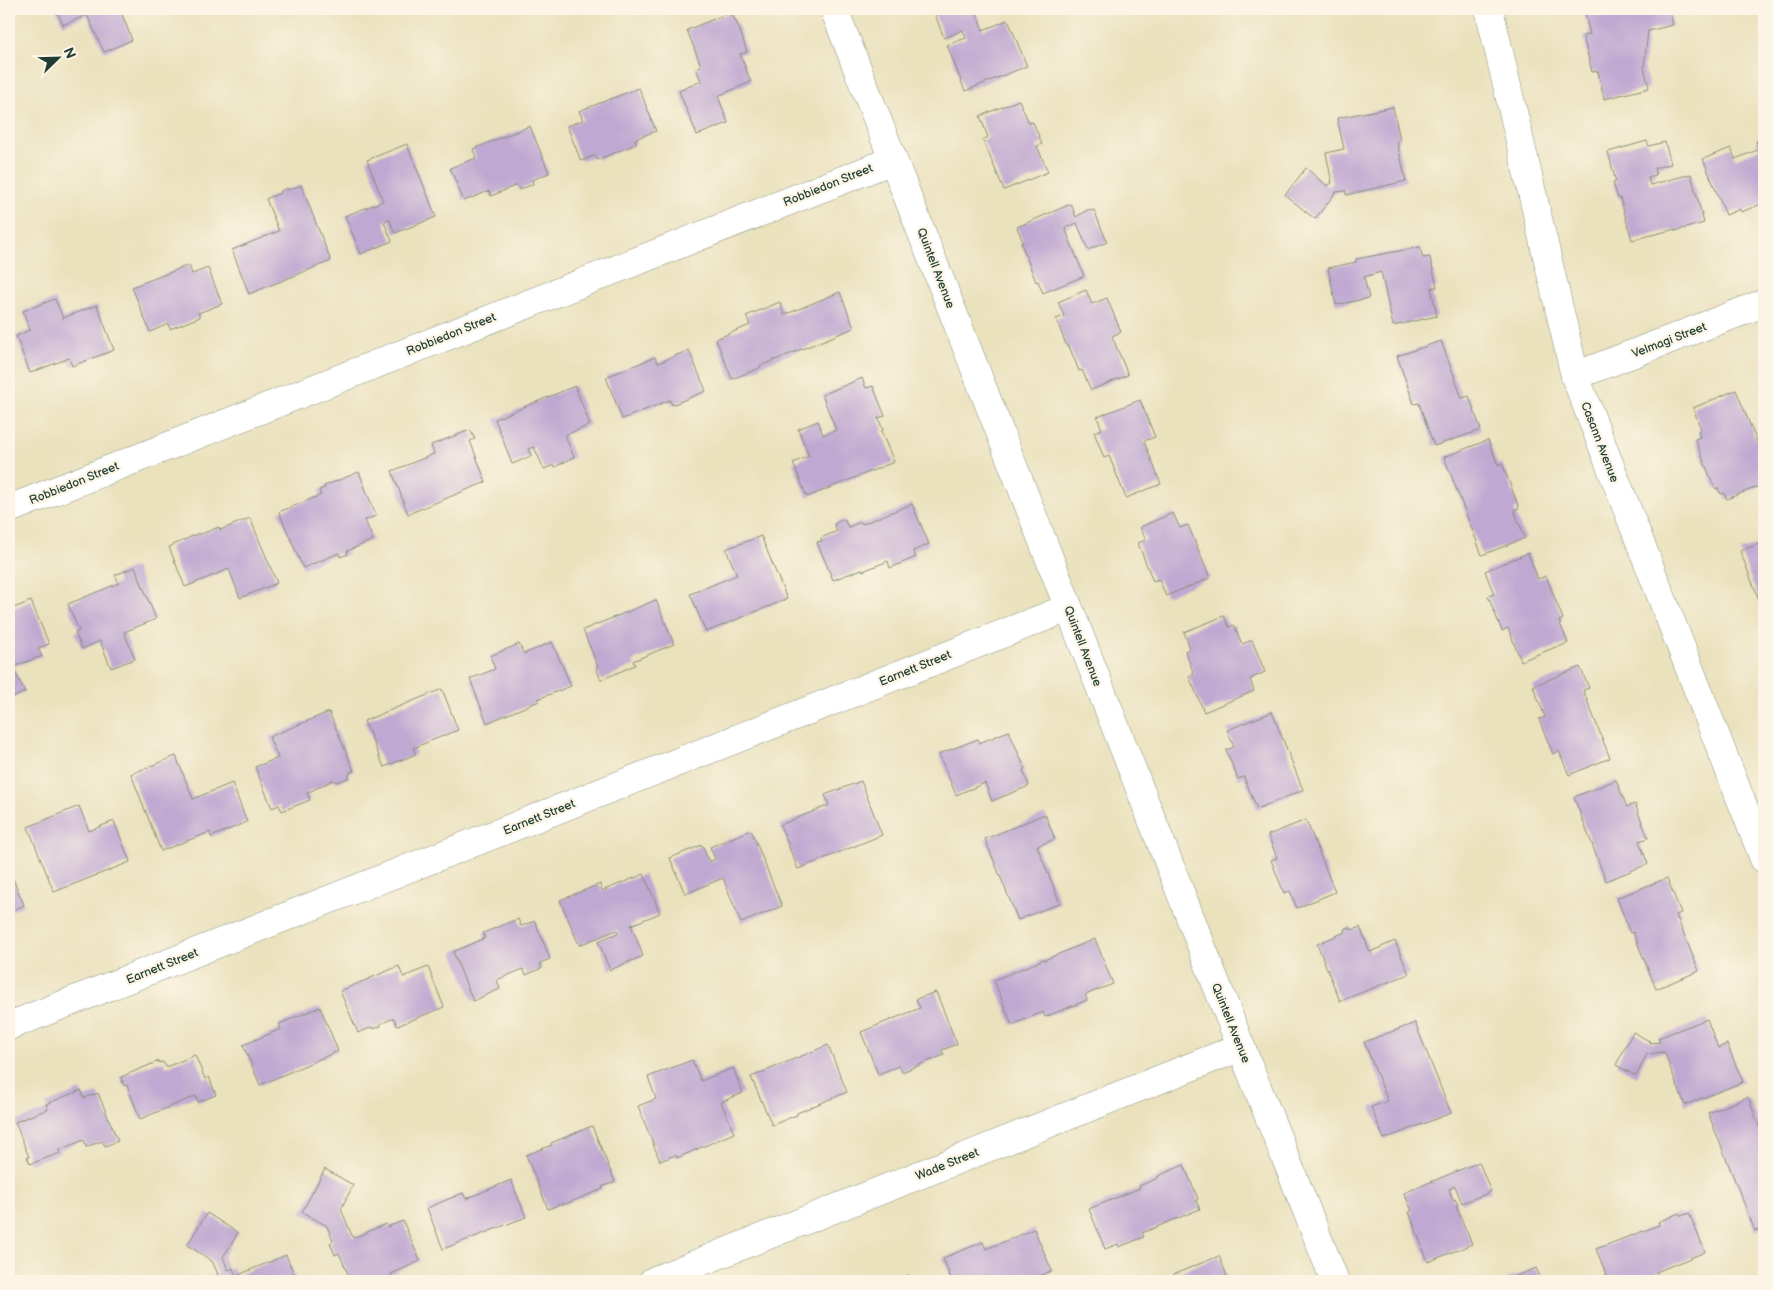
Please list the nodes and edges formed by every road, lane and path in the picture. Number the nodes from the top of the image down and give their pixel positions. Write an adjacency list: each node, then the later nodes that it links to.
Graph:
1 (834, 9): 3 (street, Quintell Avenue)
2 (1489, 9): 5 (street, Casann Avenue)
3 (893, 160): 6 (street, Robbiedon Street); 7 (street, Quintell Avenue)
4 (1764, 303): 5 (street, Velmagi Street)
5 (1575, 376): 8 (street, Casann Avenue)
6 (9, 509)
7 (1068, 608): 9 (street, Earnett Street); 10 (street, Quintell Avenue)
8 (1764, 859)
9 (9, 1026)
10 (1241, 1047): 11 (street, Wade Street); 12 (street, Quintell Avenue)
11 (654, 1281)
12 (1336, 1281)

